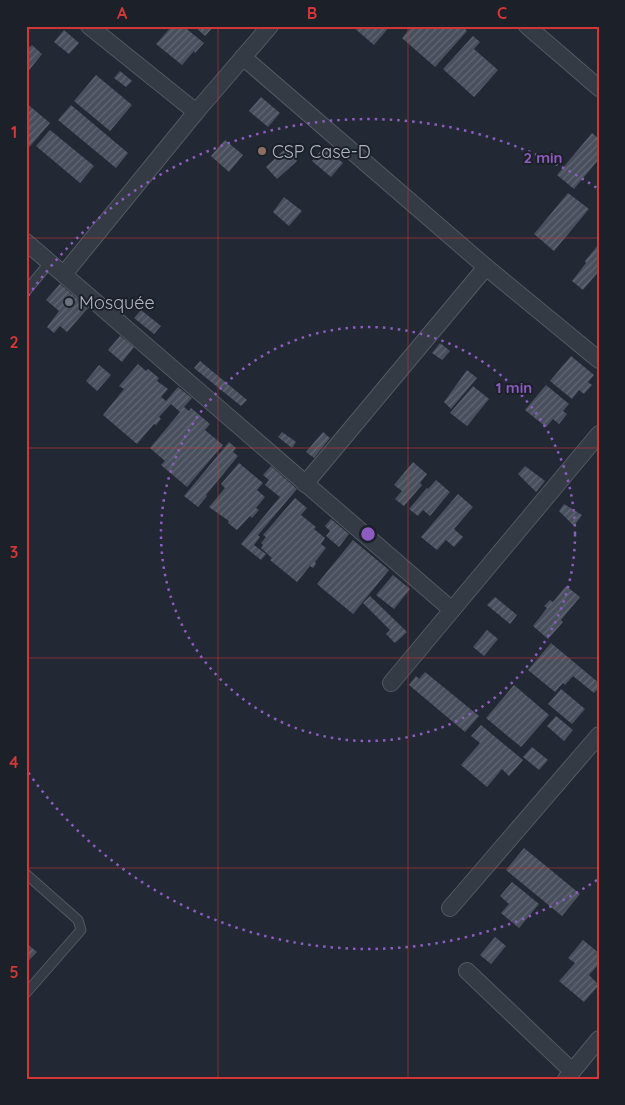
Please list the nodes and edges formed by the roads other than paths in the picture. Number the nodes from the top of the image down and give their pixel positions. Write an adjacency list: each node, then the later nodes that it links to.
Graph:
1 (89, 26): 6 (street)
2 (270, 26): 4 (street)
3 (527, 26): 5 (street)
4 (243, 57): 6 (street); 9 (street)
5 (599, 88)
6 (196, 112): 10 (street)
7 (26, 242): 8 (street)
8 (50, 262): 10 (street); 11 (lane)
9 (486, 267): 12 (street); 14 (street)
10 (64, 274): 14 (street)
11 (26, 291)
12 (599, 360)
13 (599, 434): 15 (street)
14 (305, 484): 15 (street)
15 (452, 610): 16 (street)
16 (391, 683)
17 (599, 735): 19 (street)
18 (26, 874): 21 (lane)
19 (450, 908)
20 (467, 971): 23 (street)
21 (26, 993)
22 (599, 1039): 23 (street)
23 (569, 1075)

